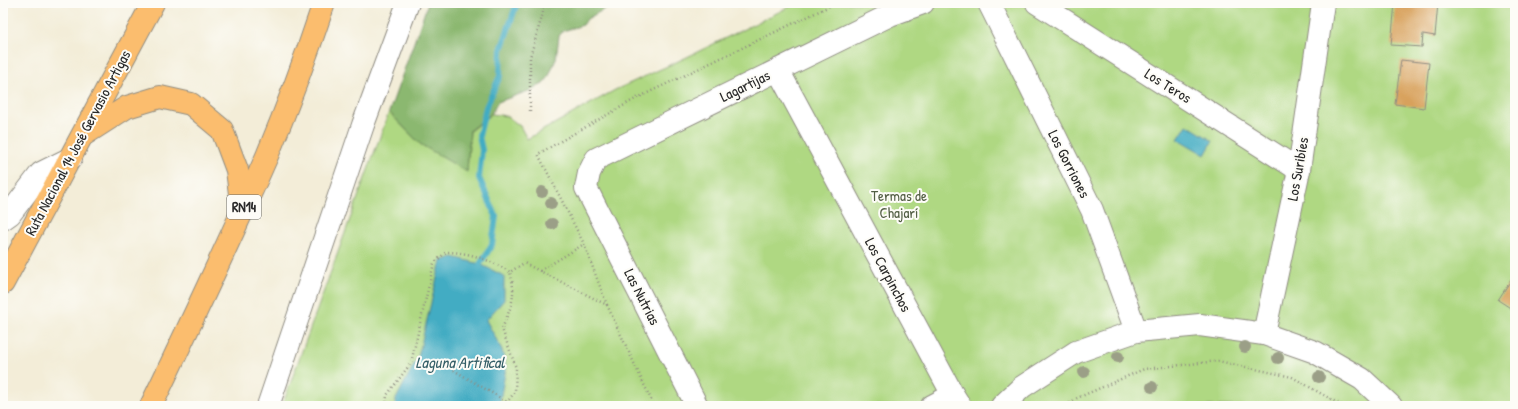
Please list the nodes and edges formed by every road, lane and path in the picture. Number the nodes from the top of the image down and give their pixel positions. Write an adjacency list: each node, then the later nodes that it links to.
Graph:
1 (153, 3): 11 (highway, Ruta Nacional 14 José Gervasio Artigas)
2 (324, 3): 15 (highway, RN14)
3 (408, 3): 27 (street)
4 (542, 3): 10 (path)
5 (923, 3): 9 (street, Lagartijas)
6 (989, 3): 21 (street, Los Gorriones)
7 (1037, 3): 13 (street, Los Teros)
8 (1323, 3): 13 (street, Los Suribíes)
9 (778, 70): 14 (street, Lagartijas); 24 (street, Los Carpinchos)
10 (530, 111)
11 (83, 134): 12 (highway, Ruta Nacional 14 José Gervasio Artigas); 15 (highway)
12 (71, 158): 16 (street); 20 (highway, Ruta Nacional 14 José Gervasio Artigas)
13 (1299, 170): 22 (street, Los Suribíes)
14 (586, 188): 31 (street, Las Nutrias)
15 (242, 212): 26 (highway, RN14)
16 (3, 219)
17 (584, 244): 18 (path)
18 (540, 271): 19 (path); 30 (path)
19 (510, 272): 25 (path); 28 (path)
20 (3, 283)
21 (1136, 331): 22 (street); 33 (street)
22 (1264, 334): 36 (street)
23 (458, 361): 25 (path)
24 (956, 400): 32 (street)
25 (507, 402): 29 (path)
26 (151, 406)
27 (268, 406)
28 (386, 406)
29 (504, 406)
30 (654, 406)
31 (697, 406)
32 (932, 406)
33 (1002, 406)
34 (1066, 406): 35 (path)
35 (1342, 406)
36 (1391, 406)

